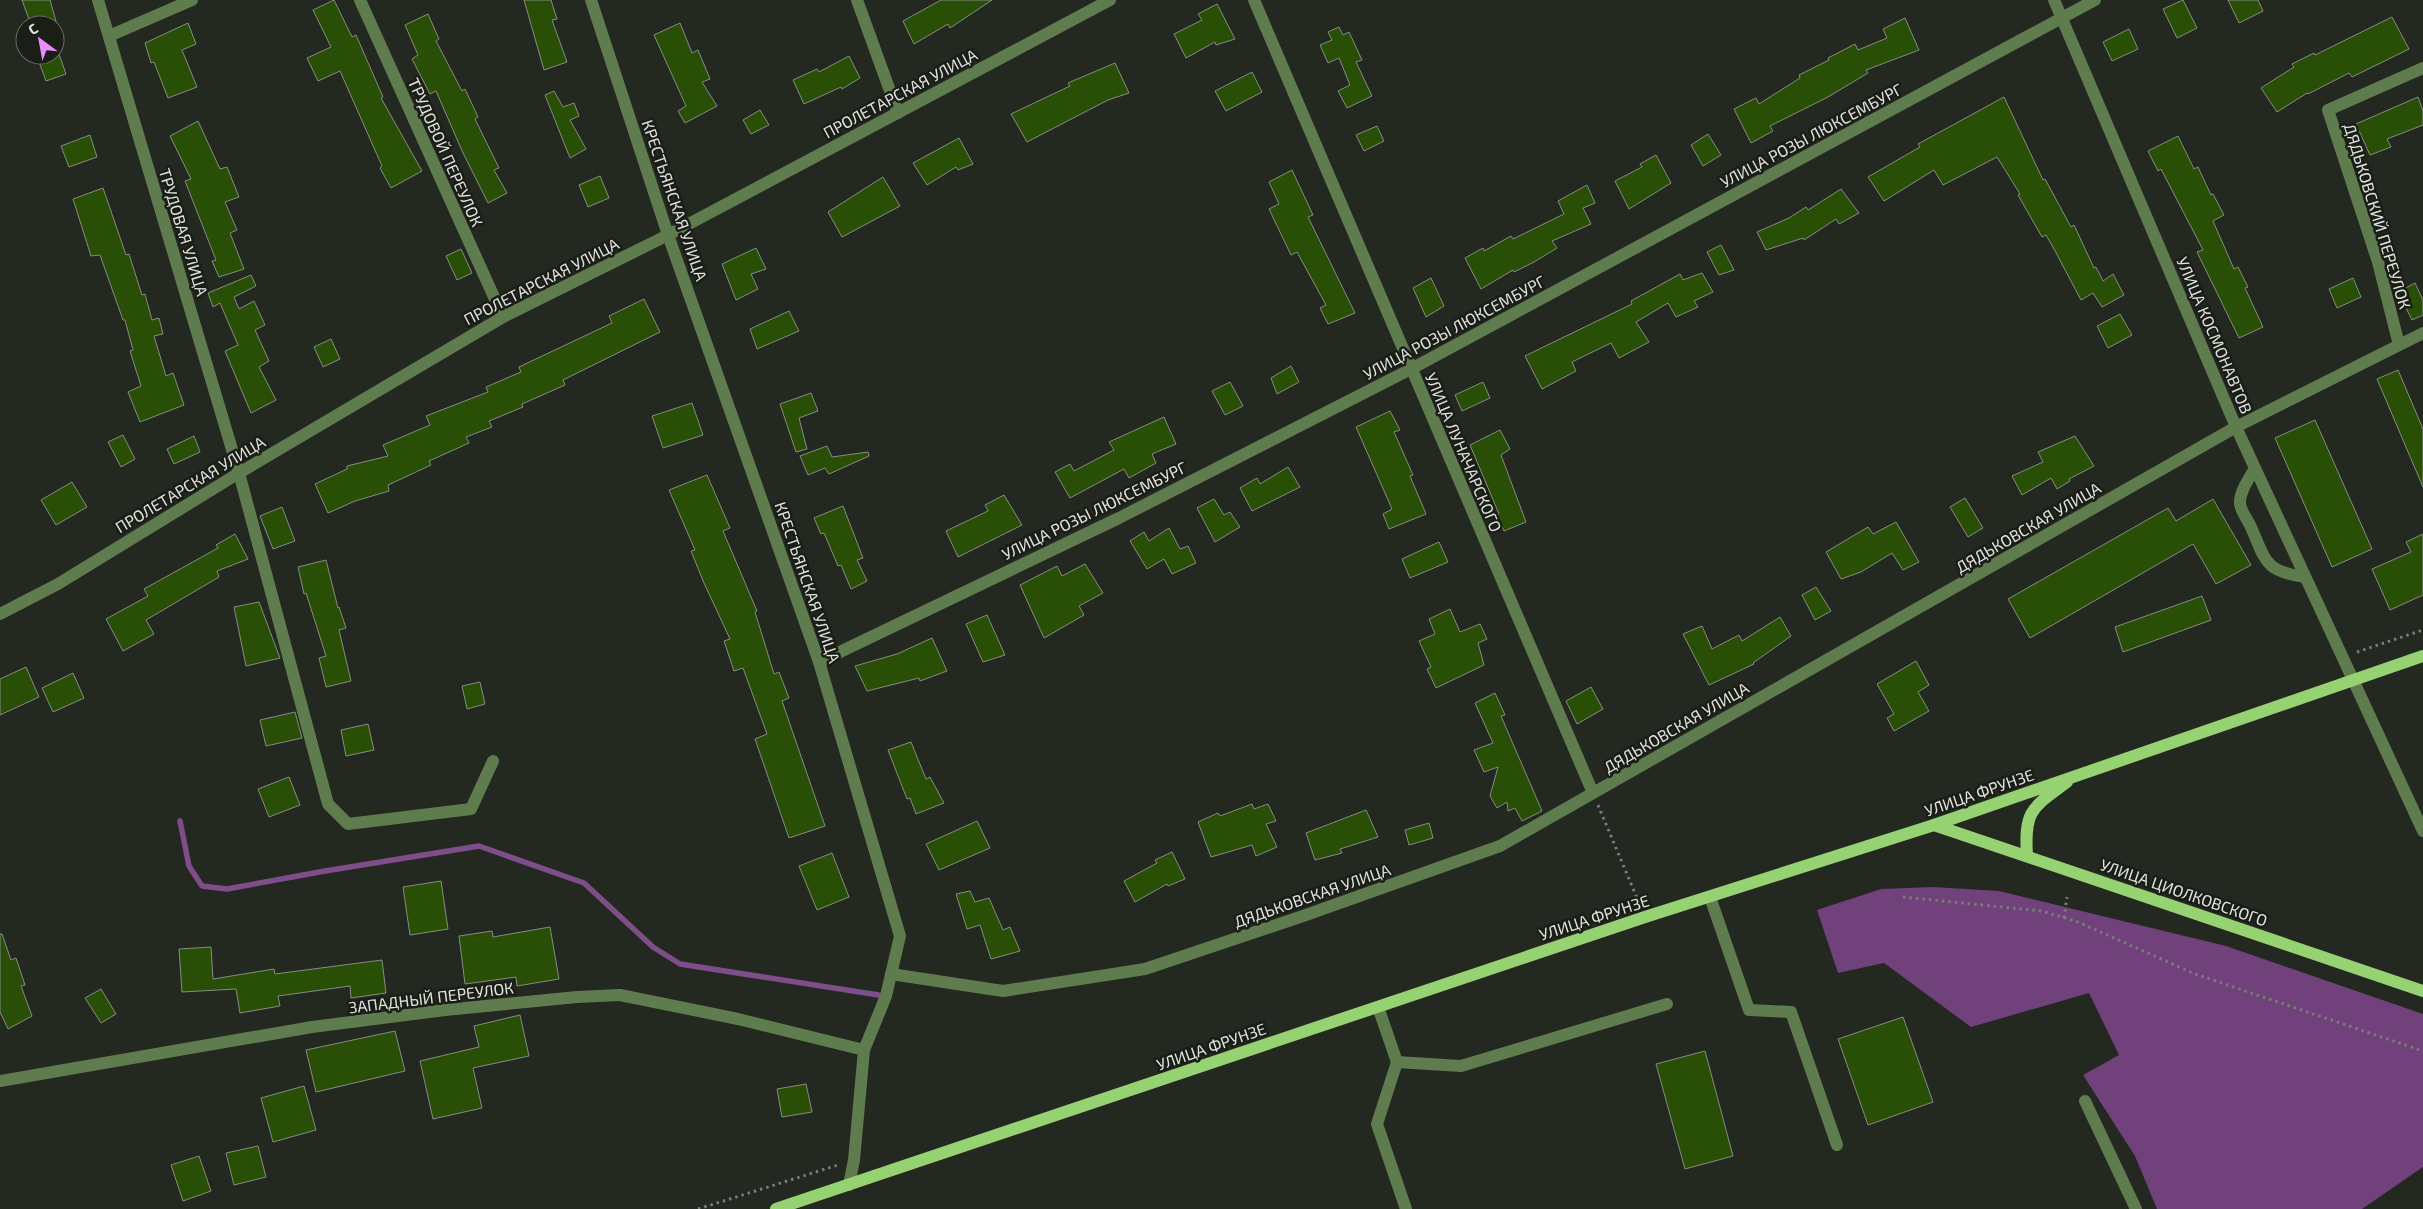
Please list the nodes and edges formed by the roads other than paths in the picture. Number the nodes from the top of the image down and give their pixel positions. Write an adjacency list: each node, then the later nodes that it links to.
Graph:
1 (98, 0): 11 (street, ТРУДОВАЯ УЛИЦА)
2 (192, 0): 11 (street)
3 (360, 0): 15 (street, ТРУДОВОЙ ПЕРЕУЛОК)
4 (591, 0): 14 (street, КРЕСТЬЯНСКАЯ УЛИЦА)
5 (857, 0): 13 (street)
6 (1110, 0): 13 (street, ПРОЛЕТАРСКАЯ УЛИЦА)
7 (1254, 0): 18 (street, УЛИЦА ЛУНАЧАРСКОГО)
8 (2054, 0): 10 (street, УЛИЦА КОСМОНАВТОВ)
9 (2095, 0): 10 (street, УЛИЦА РОЗЫ ЛЮКСЕМБУРГ)
10 (2062, 18): 18 (street, УЛИЦА РОЗЫ ЛЮКСЕМБУРГ); 19 (street, УЛИЦА КОСМОНАВТОВ)
11 (109, 36): 21 (street, ТРУДОВАЯ УЛИЦА)
12 (2423, 68): 17 (street, ДЯДЬКОВСКИЙ ПЕРЕУЛОК)
13 (898, 113): 14 (street, ПРОЛЕТАРСКАЯ УЛИЦА)
14 (668, 235): 15 (street, ПРОЛЕТАРСКАЯ УЛИЦА); 25 (street, КРЕСТЬЯНСКАЯ УЛИЦА)
15 (503, 317): 21 (street, ПРОЛЕТАРСКАЯ УЛИЦА)
16 (2423, 333): 17 (street, ДЯДЬКОВСКАЯ УЛИЦА)
17 (2399, 345): 19 (street, ДЯДЬКОВСКАЯ УЛИЦА)
18 (1411, 369): 25 (street, УЛИЦА РОЗЫ ЛЮКСЕМБУРГ); 29 (street, УЛИЦА ЛУНАЧАРСКОГО)
19 (2236, 427): 20 (street, УЛИЦА КОСМОНАВТОВ); 29 (street, ДЯДЬКОВСКАЯ УЛИЦА)
20 (2255, 468): 22 (street, УЛИЦА КОСМОНАВТОВ); 22 (street)
21 (239, 473): 23 (street, ПРОЛЕТАРСКАЯ УЛИЦА); 27 (street, ТРУДОВАЯ УЛИЦА)
22 (2305, 577): 26 (street, УЛИЦА КОСМОНАВТОВ)
23 (0, 614)
24 (2423, 656): 26 (main road, УЛИЦА ФРУНЗЕ)
25 (819, 662): 34 (street, КРЕСТЬЯНСКАЯ УЛИЦА)
26 (2352, 679): 28 (main road, УЛИЦА ФРУНЗЕ); 31 (street, УЛИЦА КОСМОНАВТОВ)
27 (494, 761)
28 (2077, 775): 30 (main road, УЛИЦА ФРУНЗЕ); 32 (main road)
29 (1592, 793): 34 (street, ДЯДЬКОВСКАЯ УЛИЦА)
30 (1934, 825): 32 (main road, УЛИЦА ЦИОЛКОВСКОГО); 33 (main road, УЛИЦА ФРУНЗЕ)
31 (2423, 830)
32 (2027, 856): 35 (main road, УЛИЦА ЦИОЛКОВСКОГО)
33 (1710, 897): 37 (main road, УЛИЦА ФРУНЗЕ); 42 (street)
34 (891, 974): 38 (street, КРЕСТЬЯНСКАЯ УЛИЦА)
35 (2423, 991)
36 (1667, 1004): 39 (street)
37 (1378, 1007): 39 (street); 43 (main road, УЛИЦА ФРУНЗЕ)
38 (864, 1050): 40 (street, ЗАПАДНЫЙ ПЕРЕУЛОК); 43 (street, КРЕСТЬЯНСКАЯ УЛИЦА)
39 (1397, 1062): 45 (street)
40 (0, 1081)
41 (2085, 1101): 46 (street)
42 (1837, 1145)
43 (849, 1185): 44 (main road, УЛИЦА ФРУНЗЕ)
44 (776, 1209)
45 (1406, 1209)
46 (2136, 1209)

